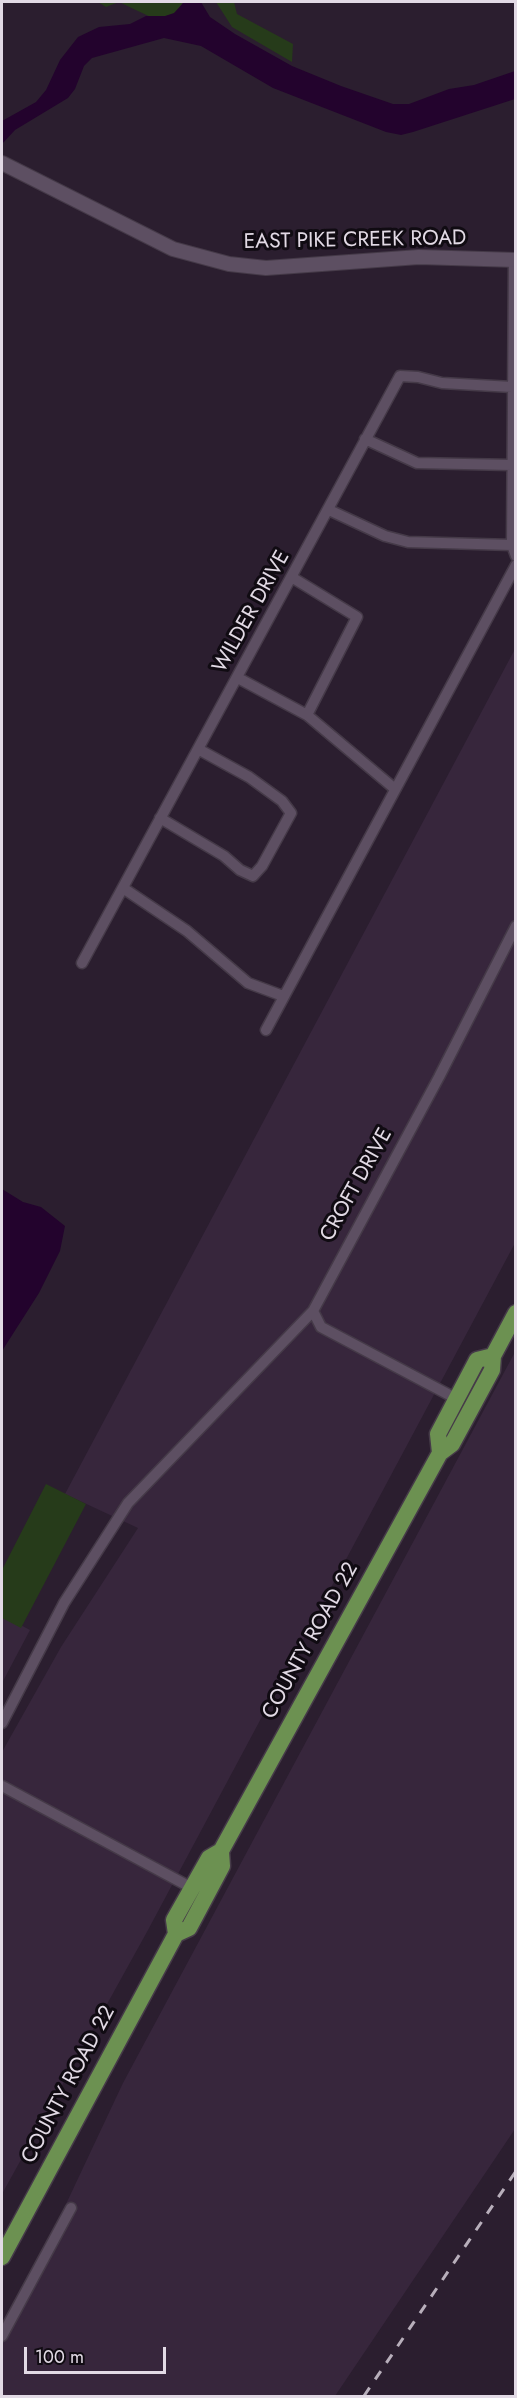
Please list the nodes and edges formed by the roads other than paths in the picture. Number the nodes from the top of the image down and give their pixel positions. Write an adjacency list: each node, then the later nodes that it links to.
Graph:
1 (2, 163): 2 (street, EAST PIKE CREEK ROAD)
2 (515, 260): 3 (street)
3 (515, 340): 4 (street)
4 (512, 387): 5 (street); 6 (street, WILDER DRIVE)
5 (514, 421): 7 (street)
6 (365, 439): 7 (street); 9 (street, WILDER DRIVE)
7 (512, 465): 8 (street)
8 (514, 507): 10 (street)
9 (329, 510): 10 (street); 12 (street, WILDER DRIVE)
10 (514, 550)
11 (516, 566): 16 (street)
12 (293, 578): 13 (street, WILDER DRIVE); 14 (street)
13 (238, 678): 14 (street); 15 (street, WILDER DRIVE)
14 (307, 715): 16 (street)
15 (198, 749): 17 (street, WILDER DRIVE); 17 (street)
16 (395, 789): 21 (street)
17 (160, 818): 18 (street, WILDER DRIVE)
18 (123, 888): 20 (street, WILDER DRIVE); 21 (street)
19 (516, 926): 23 (street, CROFT DRIVE)
20 (81, 963)
21 (283, 996): 22 (street)
22 (266, 1029)
23 (313, 1311): 26 (street); 28 (street, CROFT DRIVE)
24 (516, 1313): 25 (main road, COUNTY ROAD 22)
25 (493, 1356): 26 (main road, COUNTY ROAD 22); 27 (main road, COUNTY ROAD 22)
26 (457, 1399): 27 (main road, COUNTY ROAD 22)
27 (440, 1453): 30 (main road, COUNTY ROAD 22)
28 (2, 1723)
29 (2, 1786): 31 (street)
30 (221, 1851): 31 (main road, COUNTY ROAD 22); 32 (main road, COUNTY ROAD 22)
31 (192, 1888): 32 (main road, COUNTY ROAD 22)
32 (176, 1934): 34 (main road, COUNTY ROAD 22)
33 (71, 2208): 35 (street)
34 (2, 2257)
35 (2, 2336)

